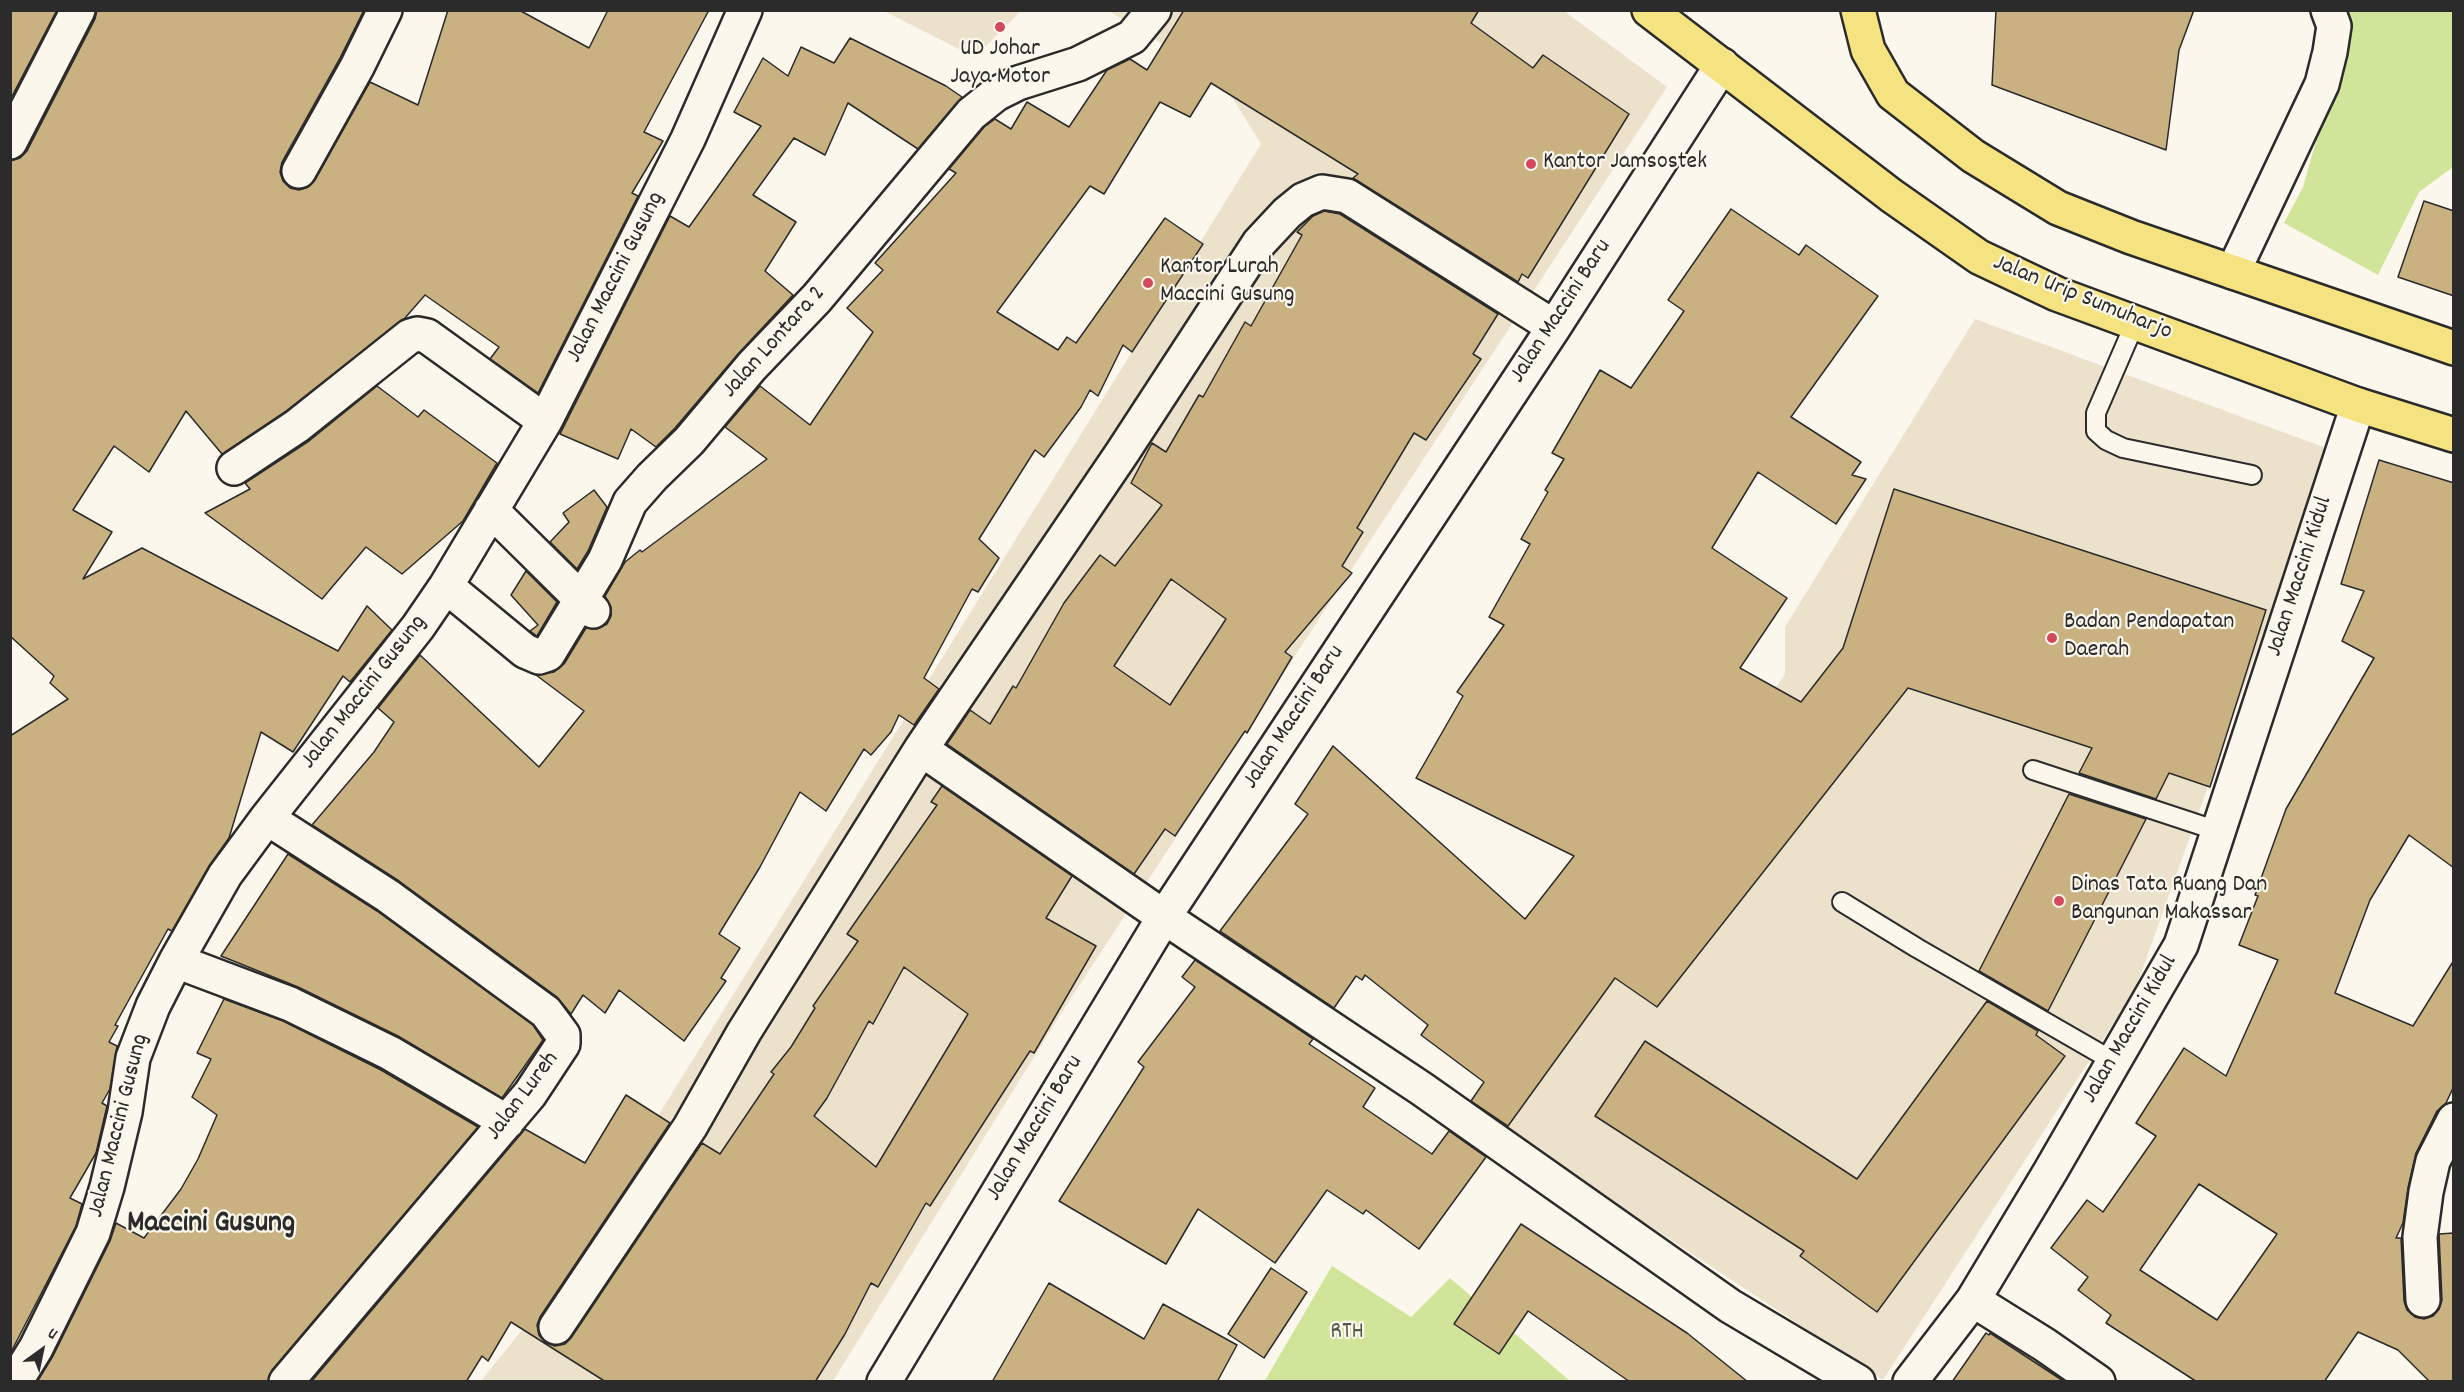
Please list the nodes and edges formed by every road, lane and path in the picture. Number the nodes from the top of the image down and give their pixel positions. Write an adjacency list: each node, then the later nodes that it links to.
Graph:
1 (78, 10): 9 (street)
2 (385, 10): 10 (street)
3 (745, 10): 16 (street, Jalan Maccini Gusung)
4 (1154, 10): 22 (street, Jalan Lontara 2)
5 (1649, 10): 8 (highway, Jalan Urip Sumuharjo)
6 (1858, 10): 11 (highway)
7 (2328, 10): 11 (street)
8 (1722, 65): 12 (highway, Jalan Urip Sumuharjo); 13 (street, Jalan Maccini Baru)
9 (10, 141)
10 (299, 171)
11 (2233, 272): 14 (highway)
12 (2134, 323): 15 (highway, Jalan Urip Sumuharjo); 19 (lane)
13 (1554, 327): 23 (street); 28 (street, Jalan Maccini Baru)
14 (2454, 348)
15 (2358, 405): 17 (highway, Jalan Urip Sumuharjo); 26 (street, Jalan Maccini Kidul)
16 (545, 421): 18 (street); 20 (street, Jalan Maccini Gusung)
17 (2454, 435)
18 (234, 468)
19 (2252, 475)
20 (491, 510): 21 (street, Jalan Maccini Gusung); 22 (street)
21 (446, 586): 22 (street, Jalan Lontara 2); 25 (street, Jalan Maccini Gusung)
22 (587, 605)
23 (921, 748): 28 (street); 35 (street)
24 (2032, 770): 26 (lane)
25 (267, 818): 29 (street, Jalan Maccini Gusung); 32 (street, Jalan Lureh)
26 (2218, 831): 30 (street, Jalan Maccini Kidul)
27 (1842, 902): 30 (lane)
28 (1164, 917): 38 (street, Jalan Maccini Baru); 39 (street)
29 (176, 961): 32 (street); 36 (street, Jalan Maccini Gusung)
30 (2113, 1061): 33 (street, Jalan Maccini Kidul)
31 (2454, 1120): 34 (street)
32 (507, 1122): 37 (street, Jalan Lureh)
33 (1973, 1300): 40 (street, Jalan Maccini Kidul); 41 (street)
34 (2423, 1300)
35 (556, 1328)
36 (15, 1382)
37 (286, 1382)
38 (884, 1382)
39 (1858, 1382)
40 (1910, 1382)
41 (2098, 1382)

